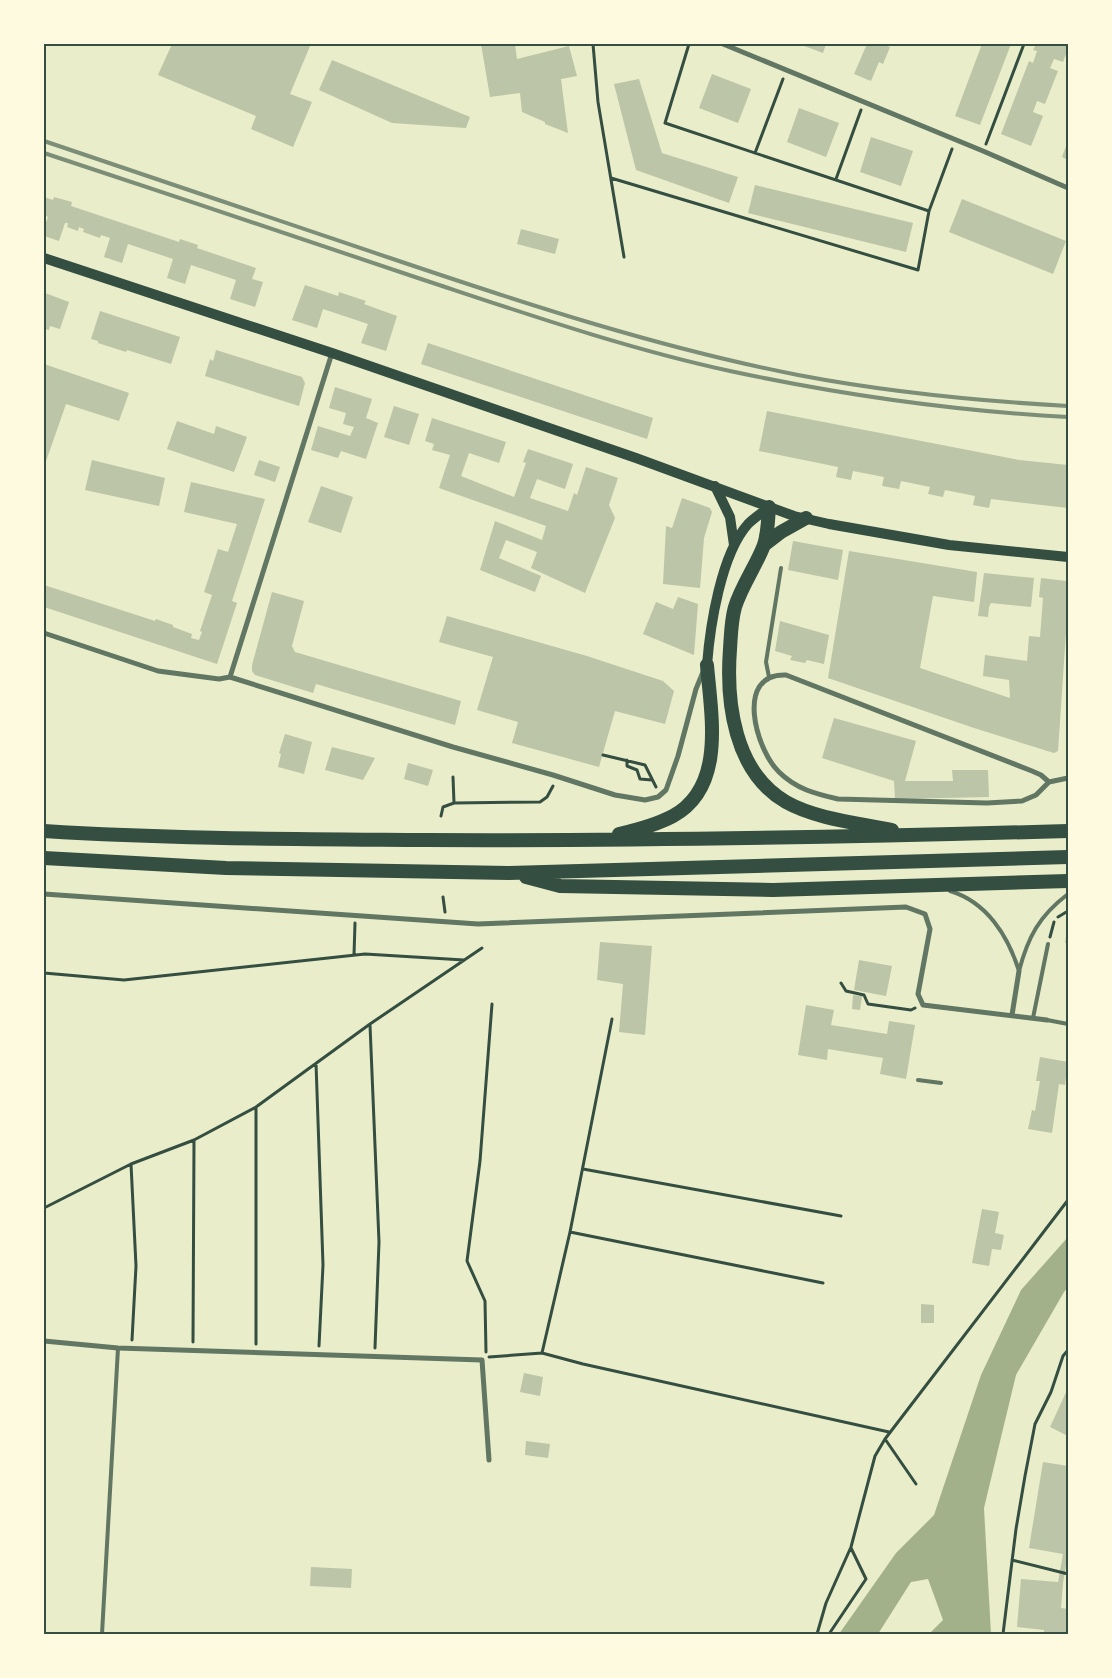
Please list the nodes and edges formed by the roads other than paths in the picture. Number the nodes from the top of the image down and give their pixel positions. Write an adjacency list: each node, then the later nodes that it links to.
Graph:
1 (723, 44): 2 (street)
2 (1068, 188)
3 (44, 258): 4 (main road)
4 (332, 353): 5 (main road); 14 (street)
5 (715, 486): 6 (main road); 8 (main road)
6 (769, 507): 7 (main road); 8 (main road); 9 (highway)
7 (806, 518): 9 (highway); 10 (main road)
8 (734, 545): 13 (main road)
9 (764, 545): 20 (highway)
10 (1068, 557)
11 (781, 568): 15 (lane)
12 (44, 634): 14 (street)
13 (707, 665): 14 (street); 21 (highway)
14 (230, 677)
15 (769, 677): 17 (street); 17 (street)
16 (1068, 778): 17 (street)
17 (1049, 782)
18 (44, 831): 21 (highway)
19 (1068, 831): 20 (highway)
20 (918, 835): 21 (highway)
21 (594, 840)
22 (1068, 857): 24 (highway)
23 (44, 858): 24 (highway)
24 (509, 873): 26 (highway)
25 (1068, 881): 26 (highway)
26 (933, 886): 30 (lane)
27 (44, 894): 31 (street)
28 (1068, 894): 30 (lane)
29 (1048, 944): 32 (lane)
30 (1019, 971): 31 (street)
31 (1012, 1015): 32 (street)
32 (1033, 1018): 33 (street)
33 (1047, 1020): 34 (lane)
34 (1068, 1024)
35 (918, 1080): 36 (lane)
36 (941, 1083)
37 (44, 1341): 38 (street)
38 (118, 1348): 39 (street); 40 (lane)
39 (489, 1460)
40 (102, 1634)

